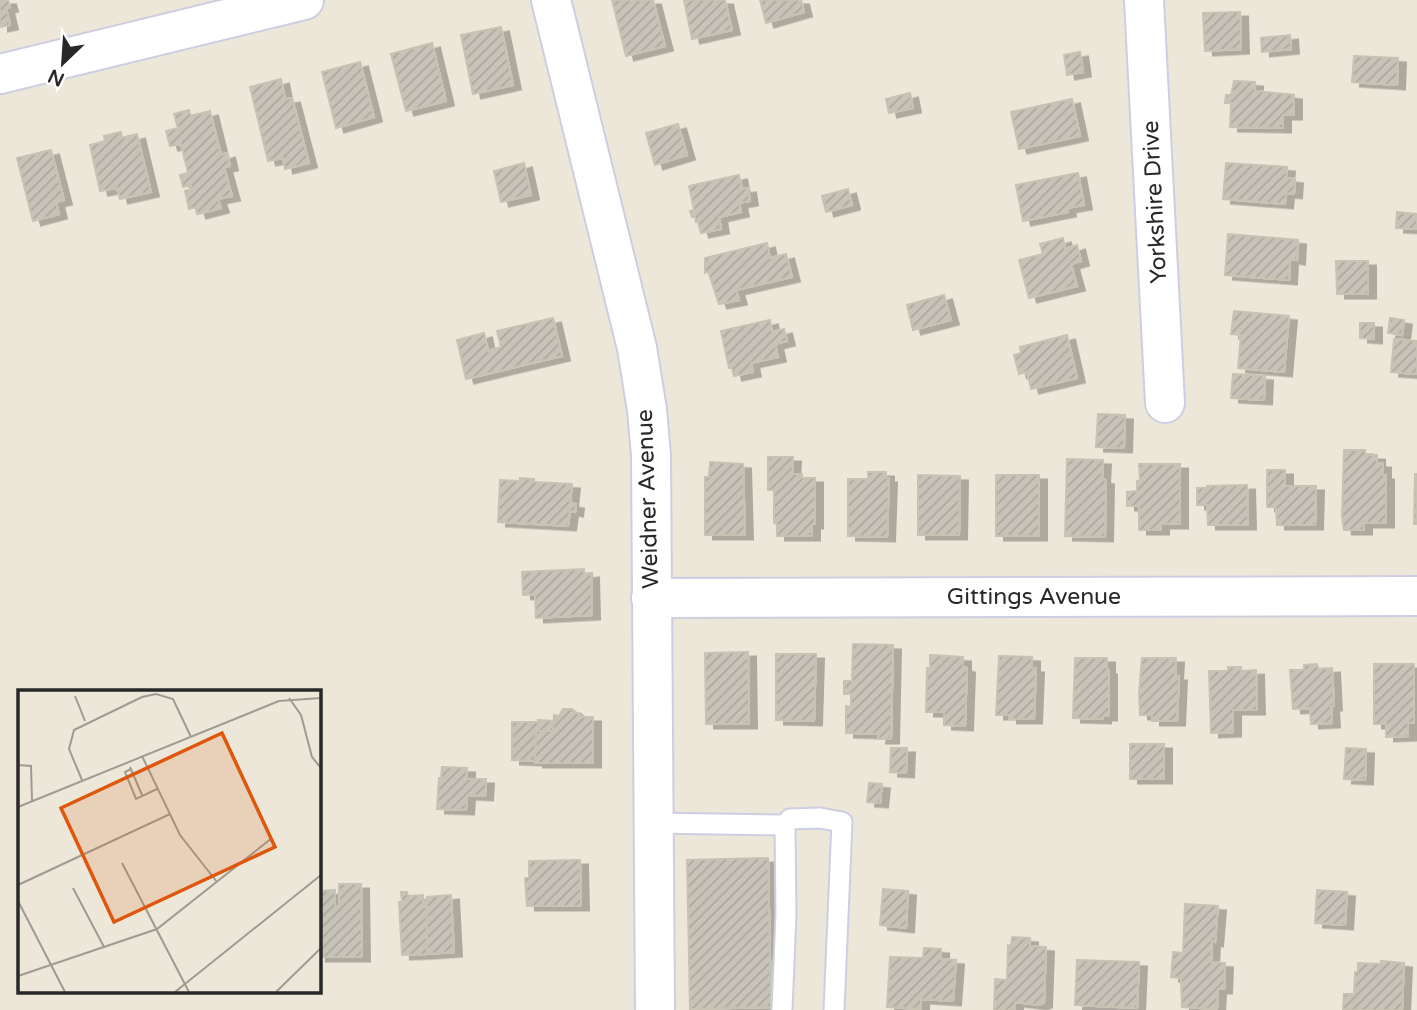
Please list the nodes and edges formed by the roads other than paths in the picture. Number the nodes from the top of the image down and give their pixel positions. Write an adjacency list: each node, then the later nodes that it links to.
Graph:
1 (304, 0): 4 (street)
2 (551, 0): 7 (street, Weidner Avenue)
3 (1144, 0): 5 (street, Yorkshire Drive)
4 (0, 74)
5 (1165, 403)
6 (1417, 596): 7 (street, Gittings Avenue)
7 (651, 598): 8 (street, Weidner Avenue)
8 (653, 823): 9 (lane); 10 (street, Weidner Avenue)
9 (785, 825): 11 (lane); 12 (lane)
10 (654, 1010)
11 (782, 1010)
12 (834, 1010)

